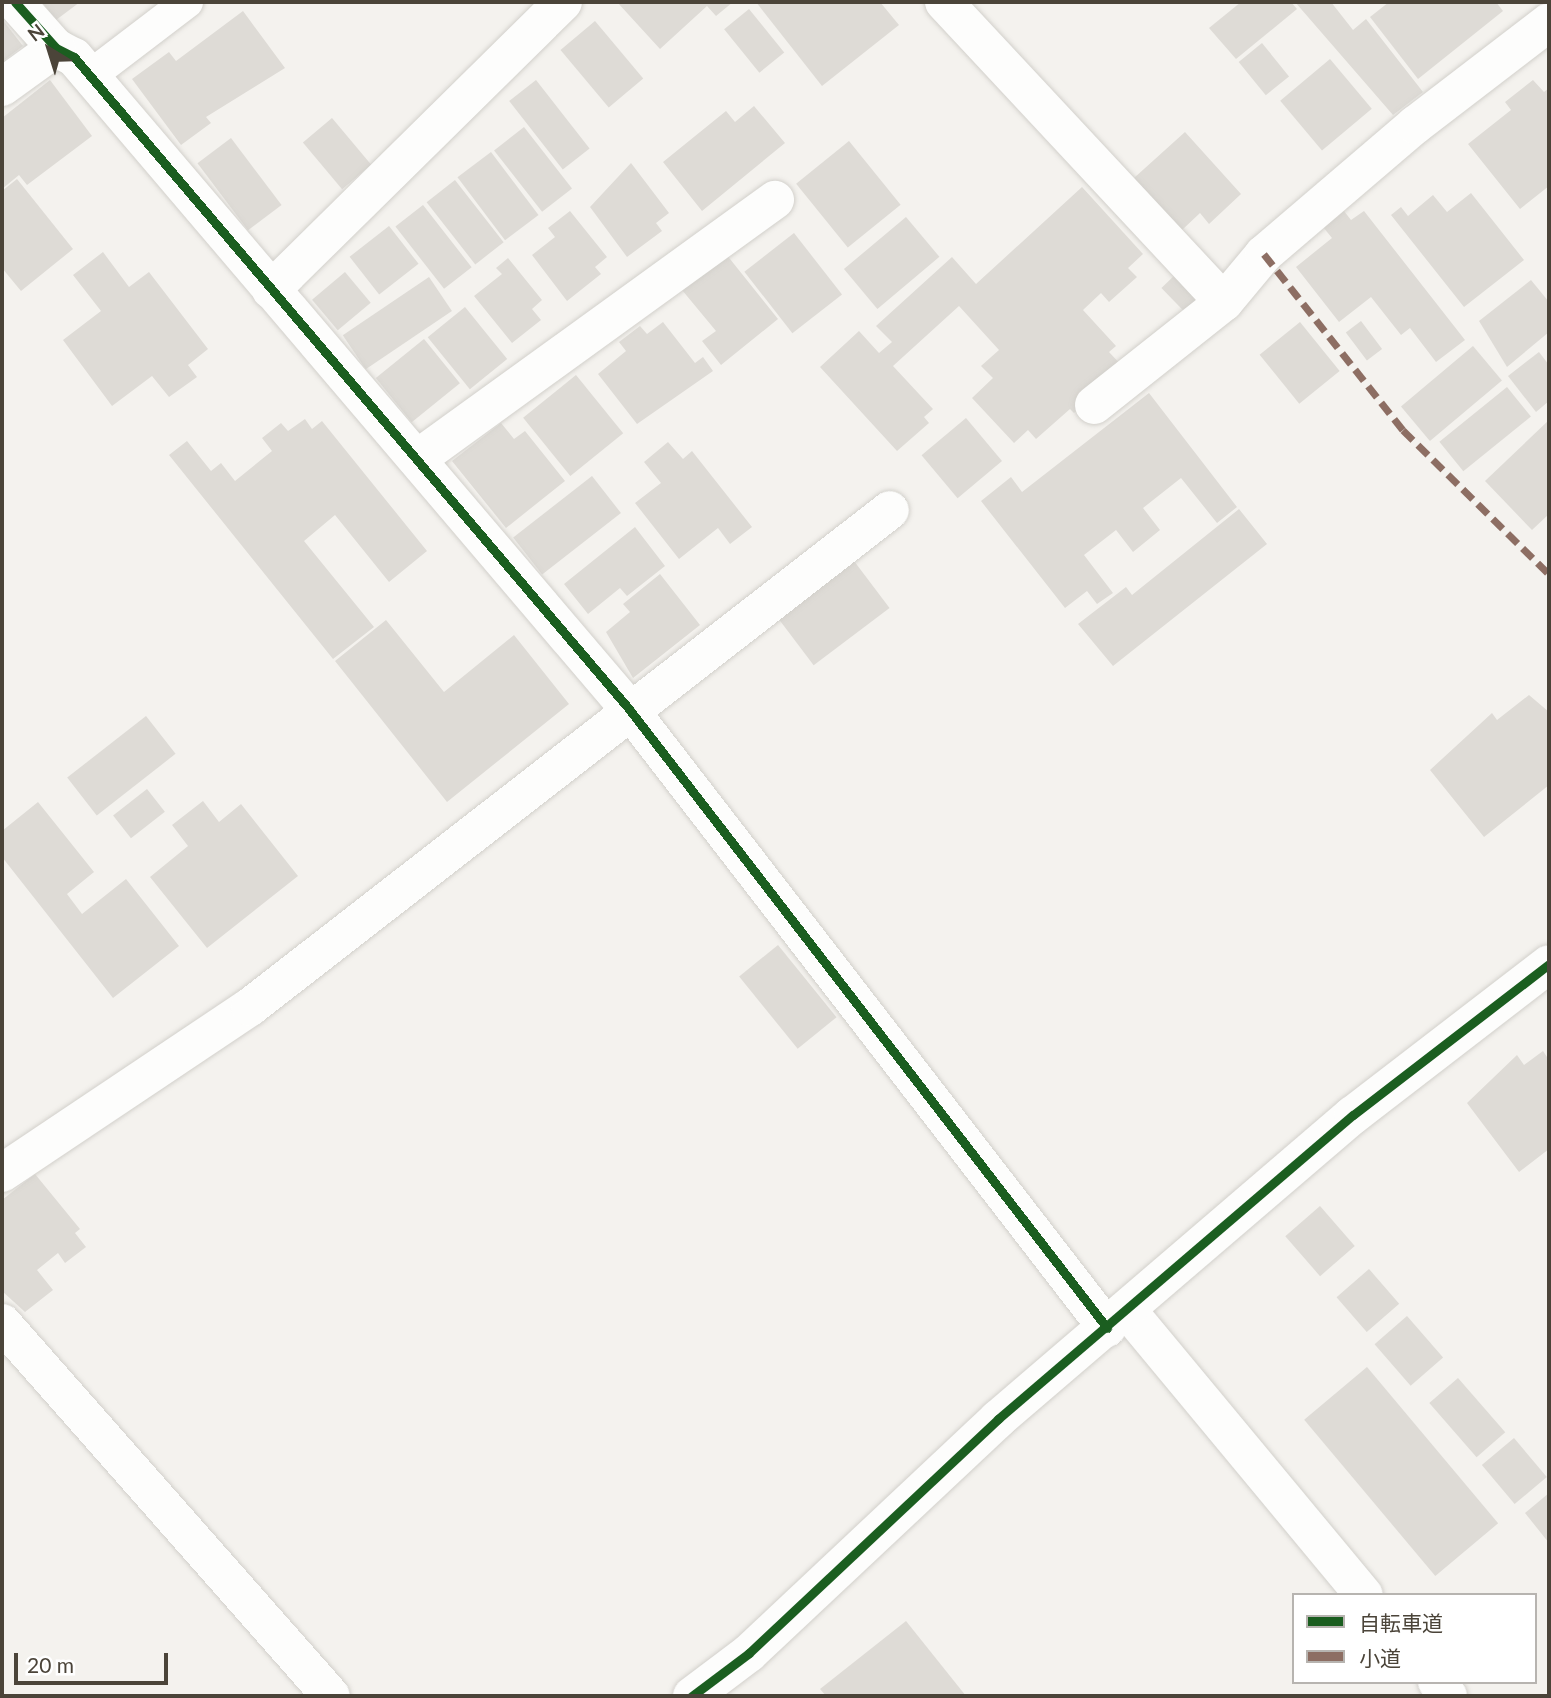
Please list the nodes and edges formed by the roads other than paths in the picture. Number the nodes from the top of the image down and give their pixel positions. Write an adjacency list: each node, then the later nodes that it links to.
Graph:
1 (15, 2): 6 (street)
2 (187, 2): 7 (lane)
3 (563, 2): 10 (street)
4 (944, 2): 11 (street)
5 (1549, 22): 11 (street)
6 (56, 48): 7 (street); 8 (street)
7 (90, 76): 10 (street)
8 (2, 87)
9 (775, 200): 13 (street)
10 (271, 290): 13 (street)
11 (1224, 302): 12 (street)
12 (1094, 405)
13 (416, 459): 15 (street)
14 (890, 510): 15 (street)
15 (628, 709): 17 (street); 18 (street)
16 (1549, 964): 18 (street)
17 (2, 1173)
18 (1118, 1319): 20 (street); 22 (street)
19 (2, 1323): 21 (street)
20 (1362, 1593)
21 (331, 1696)
22 (692, 1696)

